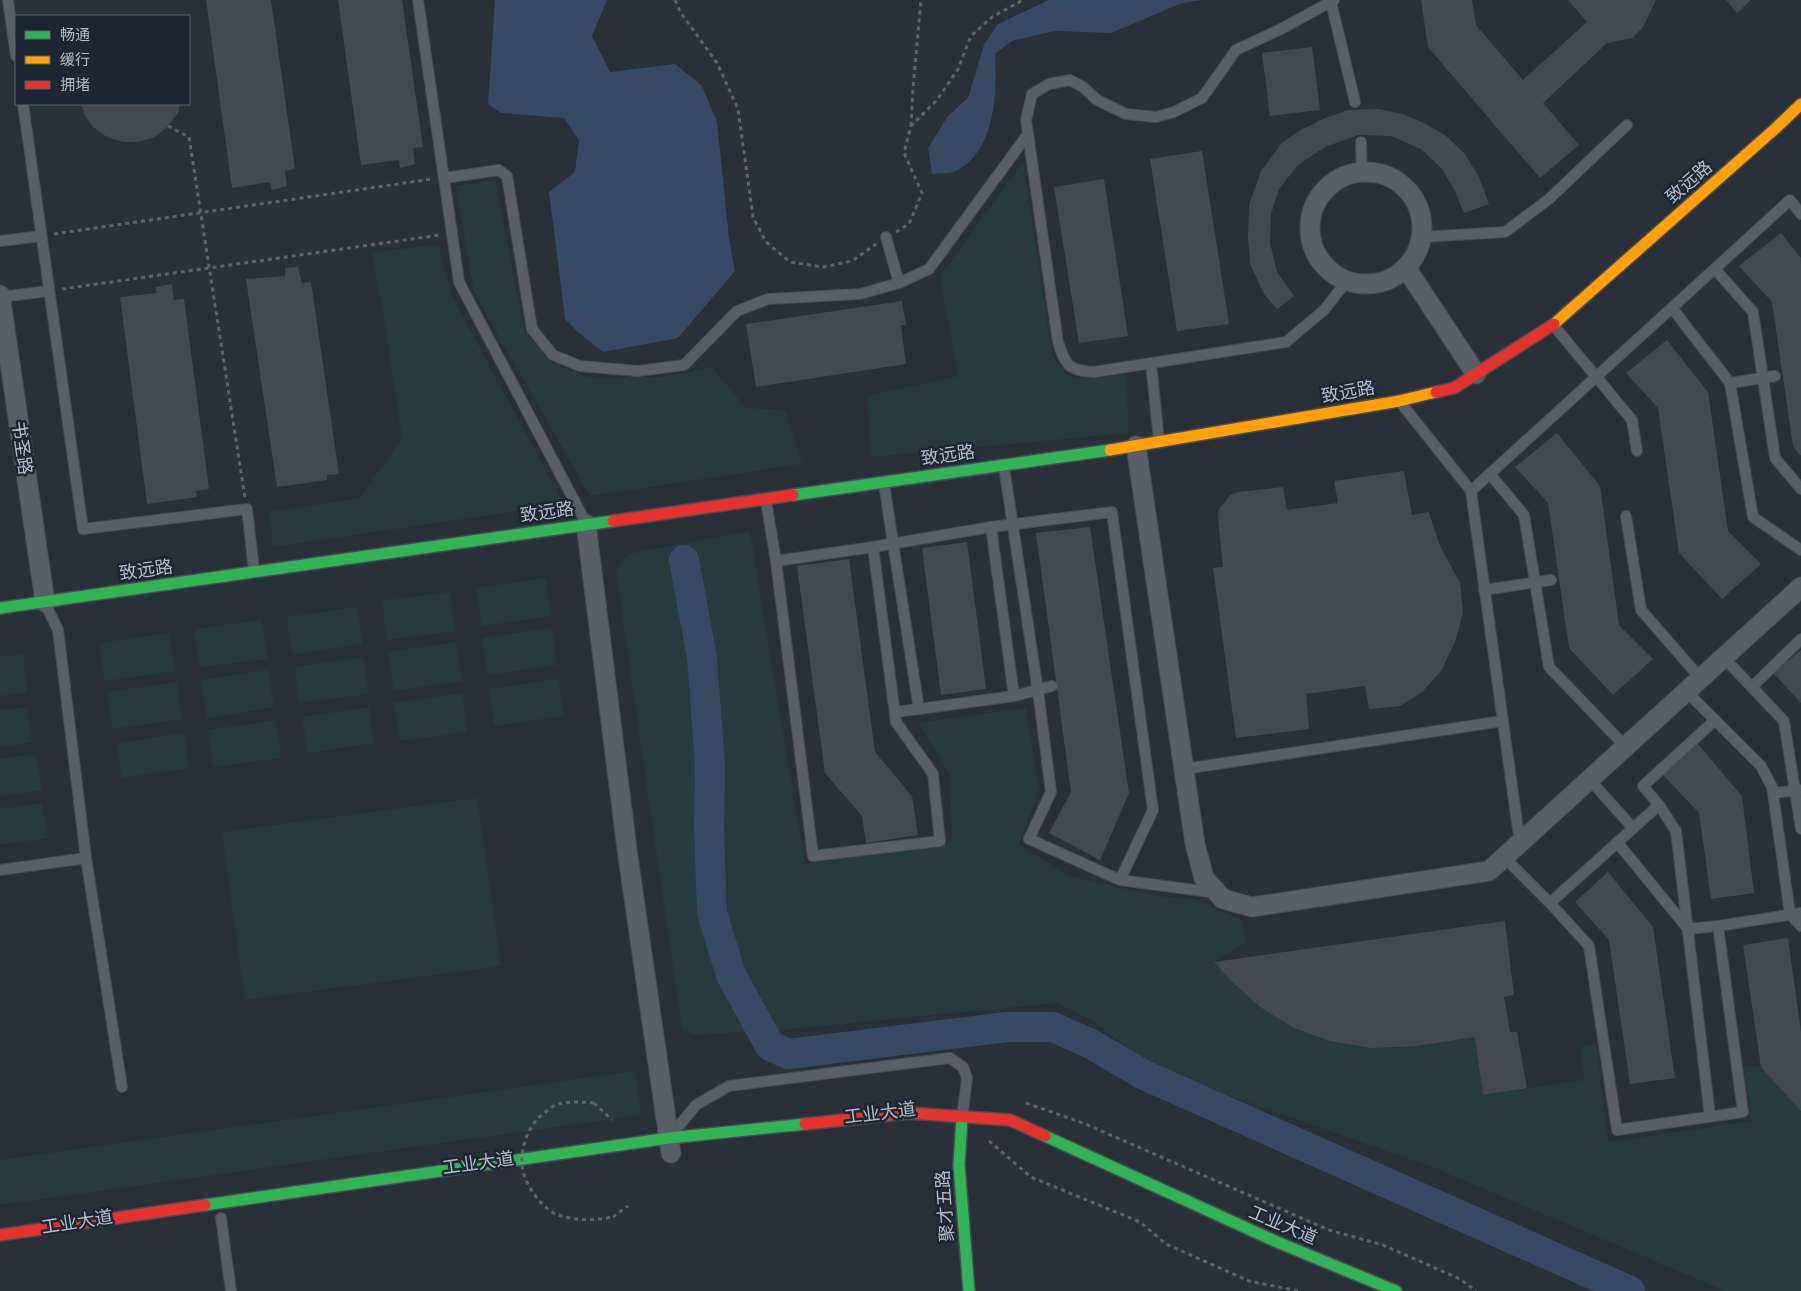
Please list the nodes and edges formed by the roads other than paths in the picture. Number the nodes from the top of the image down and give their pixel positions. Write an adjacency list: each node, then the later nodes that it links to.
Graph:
1 (8, 0): 4 (lane)
2 (418, 0): 12 (lane)
3 (1332, 1): 5 (lane); 9 (lane)
4 (15, 49)
5 (1355, 102)
6 (1801, 104): 25 (street, 致远路)
7 (23, 105): 14 (lane)
8 (1627, 125): 16 (lane)
9 (1028, 134): 21 (lane); 26 (lane)
10 (1361, 142): 11 (lane)
11 (1362, 172): 16 (street); 20 (street)
12 (444, 178): 21 (lane); 43 (lane)
13 (1801, 214): 19 (lane)
14 (42, 236): 17 (lane); 22 (lane)
15 (886, 237): 21 (lane)
16 (1422, 237): 18 (street)
17 (0, 241)
18 (1406, 268): 20 (street); 27 (street)
19 (1715, 268): 24 (lane); 30 (lane)
20 (1347, 281): 26 (lane)
21 (899, 283)
22 (49, 290): 23 (lane); 50 (lane)
23 (0, 296): 55 (street, 书圣路)
24 (1672, 308): 28 (lane); 31 (lane)
25 (1553, 325): 27 (street, 致远路); 28 (lane)
26 (1151, 363): 33 (lane)
27 (1476, 374): 32 (street, 致远路)
28 (1597, 376): 35 (lane); 37 (lane)
29 (1775, 376): 30 (lane)
30 (1763, 378): 31 (lane); 39 (lane)
31 (1730, 382): 48 (lane)
32 (1399, 401): 33 (street, 致远路); 40 (lane)
33 (1159, 442): 34 (street, 致远路)
34 (1136, 446): 36 (street, 致远路); 70 (street)
35 (1637, 451)
36 (1004, 465): 38 (street, 致远路); 44 (lane)
37 (1490, 474): 40 (lane); 52 (lane)
38 (884, 482): 41 (street, 致远路); 46 (lane)
39 (1801, 489)
40 (1471, 491): 54 (lane)
41 (766, 499): 43 (street, 致远路); 49 (lane)
42 (1626, 516): 59 (lane)
43 (586, 524): 50 (street, 致远路); 95 (street)
44 (1013, 525): 45 (lane); 62 (lane); 82 (lane)
45 (991, 527): 46 (lane); 64 (lane)
46 (893, 543): 47 (lane); 65 (lane)
47 (873, 547): 49 (lane); 66 (lane)
48 (1801, 550)
49 (776, 560): 66 (lane)
50 (254, 572): 55 (street, 致远路)
51 (1551, 580): 52 (lane)
52 (1535, 582): 54 (lane); 69 (lane)
53 (1801, 587): 58 (street)
54 (1484, 590): 68 (lane)
55 (45, 602): 56 (street, 致远路); 79 (lane)
56 (0, 608)
57 (1801, 639): 61 (lane)
58 (1724, 658): 59 (street); 61 (lane)
59 (1701, 679): 63 (street)
60 (1052, 686): 62 (lane)
61 (1752, 687): 72 (lane)
62 (1038, 691): 64 (lane); 82 (lane)
63 (1687, 692): 67 (lane); 69 (street)
64 (1014, 696): 65 (lane)
65 (919, 710): 66 (lane)
66 (895, 712)
67 (1716, 720): 73 (lane); 74 (lane)
68 (1503, 721): 70 (lane); 78 (lane)
69 (1626, 748): 71 (street)
70 (1184, 769): 83 (street)
71 (1590, 780): 75 (lane); 78 (street)
72 (1798, 790): 73 (lane); 76 (lane)
73 (1773, 794): 86 (lane)
74 (1658, 805): 75 (lane); 89 (lane)
75 (1633, 828): 77 (lane)
76 (1801, 828)
77 (1617, 842): 84 (lane); 89 (lane)
78 (1520, 844): 80 (street)
79 (86, 858): 81 (lane); 90 (lane)
80 (1505, 858): 83 (street); 84 (lane)
81 (0, 870)
82 (1120, 880): 83 (lane)
83 (1218, 893)
84 (1550, 903): 91 (lane)
85 (1801, 913): 86 (lane)
86 (1790, 914): 87 (lane); 88 (lane)
87 (1718, 926): 89 (lane); 91 (lane)
88 (1801, 926)
89 (1688, 929): 91 (lane)
90 (122, 1087)
91 (1710, 1116)
92 (962, 1118): 93 (street, 工业大道); 94 (street, 工业大道); 95 (street, 工业大道); 95 (lane); 99 (street, 聚才五路); 100 (street, 工业大道)
93 (920, 1126)
94 (986, 1133)
95 (670, 1150): 97 (street, 工业大道)
96 (221, 1218): 98 (lane)
97 (0, 1235)
98 (231, 1291)
99 (969, 1291)
100 (1396, 1291)

